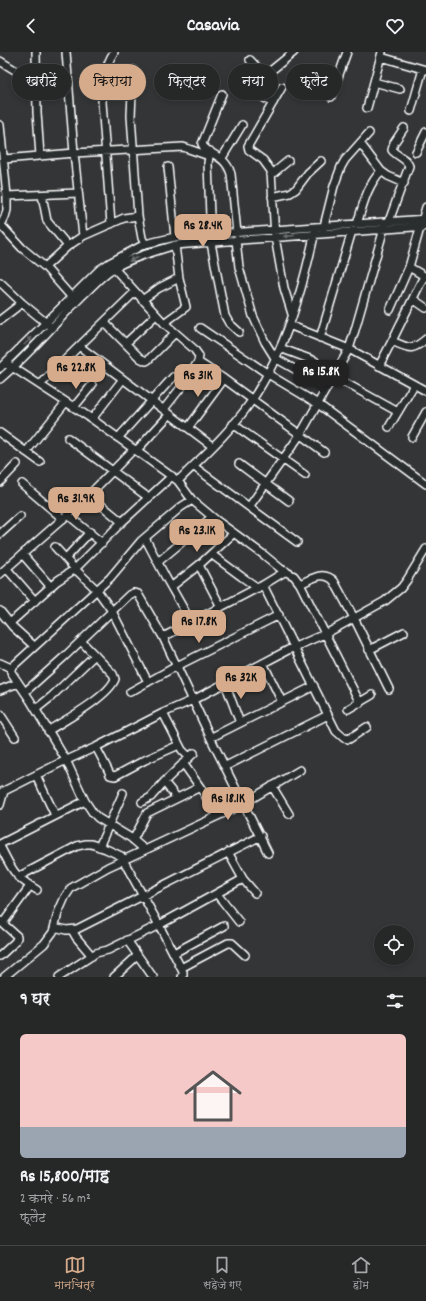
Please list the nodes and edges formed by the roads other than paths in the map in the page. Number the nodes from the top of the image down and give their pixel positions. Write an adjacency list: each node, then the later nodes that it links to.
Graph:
1 (29, 52): 6 (street)
2 (66, 52): 34 (street)
3 (294, 52): 11 (street)
4 (347, 52): 12 (street)
5 (112, 53): 32 (street)
6 (36, 54)
7 (381, 54): 14 (street); 15 (street)
8 (250, 60): 10 (street)
9 (0, 61): 13 (street)
10 (254, 64)
11 (278, 65)
12 (342, 66)
13 (12, 68)
14 (425, 70): 24 (street)
15 (374, 82): 17 (street); 23 (street)
16 (282, 87): 22 (street)
17 (400, 88)
18 (222, 94): 35 (street)
19 (37, 100): 36 (street)
20 (132, 100): 31 (street)
21 (268, 100): 22 (street)
22 (273, 103): 43 (street)
23 (367, 108)
24 (411, 111)
25 (0, 125): 38 (street)
26 (242, 125): 37 (street)
27 (404, 128): 44 (street)
28 (426, 132): 33 (street)
29 (369, 133): 30 (street)
30 (360, 143): 42 (street); 56 (street)
31 (134, 149): 32 (street); 35 (street); 50 (street)
32 (105, 151): 34 (street); 52 (street)
33 (416, 152)
34 (74, 153): 36 (street); 45 (street)
35 (209, 154): 37 (street); 60 (street)
36 (40, 156): 38 (street)
37 (222, 158): 58 (street)
38 (4, 159): 47 (street)
39 (288, 161): 43 (street)
40 (321, 161): 48 (street)
41 (168, 167): 62 (street)
42 (381, 171): 44 (street); 53 (street)
43 (271, 175): 48 (street)
44 (404, 183): 54 (street)
45 (78, 193): 46 (street); 61 (street)
46 (42, 195): 47 (street); 67 (street)
47 (7, 196): 55 (street)
48 (272, 197): 59 (street)
49 (426, 207): 51 (street)
50 (138, 216): 52 (street); 65 (street)
51 (424, 223): 54 (street); 70 (street)
52 (112, 224): 61 (street)
53 (357, 224): 54 (street); 56 (street)
54 (386, 224): 57 (street); 97 (street)
55 (1, 225): 69 (street)
56 (319, 230): 57 (street); 59 (street); 81 (street)
57 (352, 231): 91 (street)
58 (238, 233): 59 (street); 60 (street)
59 (275, 234): 63 (street); 81 (street)
60 (211, 235): 62 (street); 64 (street)
61 (83, 236): 67 (street)
62 (175, 237): 65 (street)
63 (236, 240): 64 (street); 98 (street)
64 (211, 242): 66 (street); 89 (street)
65 (145, 244): 68 (street)
66 (175, 245): 68 (street, one-way to 68); 72 (street)
67 (68, 246): 69 (street)
68 (111, 266): 74 (street); 76 (street)
69 (45, 267): 76 (street)
70 (409, 267): 71 (street); 80 (street)
71 (425, 277): 75 (street)
72 (179, 278): 77 (street); 85 (street)
73 (0, 282): 78 (street)
74 (135, 292): 77 (street); 84 (street)
75 (413, 298): 79 (street); 93 (street)
76 (74, 300): 86 (street)
77 (142, 300): 82 (street)
78 (22, 303): 83 (street); 86 (street)
79 (426, 308)
80 (390, 310)
81 (292, 314): 87 (street)
82 (156, 315): 85 (street); 94 (street)
83 (0, 320)
84 (104, 322): 94 (street); 95 (street)
85 (164, 323): 90 (street)
86 (49, 325): 101 (street, one-way to 86); 103 (street)
87 (288, 325): 91 (street); 96 (street)
88 (200, 328): 105 (street)
89 (239, 332)
90 (175, 333): 94 (street); 100 (street)
91 (320, 338): 97 (street)
92 (426, 339): 93 (street)
93 (392, 341): 102 (street)
94 (126, 343)
95 (79, 346): 109 (street); 111 (street)
96 (280, 348): 98 (street); 99 (street)
97 (349, 348): 102 (street); 107 (street)
98 (275, 358): 104 (street); 105 (street)
99 (315, 361)
100 (198, 362): 110 (street); 120 (street)
101 (3, 365): 103 (street)
102 (379, 366): 113 (street)
103 (13, 368): 108 (street); 111 (street)
104 (298, 371)
105 (268, 374): 116 (street); 118 (street)
106 (173, 376): 115 (street)
107 (334, 376): 118 (street); 121 (street)
108 (0, 379)
109 (123, 379): 115 (street); 124 (street)
110 (224, 379): 116 (street); 127 (street)
111 (40, 385): 117 (street)
112 (92, 385): 119 (street)
113 (414, 385): 114 (street); 121 (street)
114 (426, 391)
115 (152, 400): 120 (street); 132 (street)
116 (252, 400): 125 (street); 129 (street)
117 (66, 402): 119 (street); 135 (street)
118 (318, 404): 129 (street); 148 (street)
119 (74, 407): 124 (street)
120 (164, 409): 123 (street)
121 (398, 412): 126 (street)
122 (426, 412): 130 (street)
123 (170, 414): 127 (street); 134 (street)
124 (92, 419): 132 (street)
125 (233, 424): 133 (street); 137 (street)
126 (389, 427)
127 (188, 428): 133 (street)
128 (0, 433): 135 (street)
129 (300, 435): 136 (street); 137 (street)
130 (412, 437)
131 (68, 438): 142 (street)
132 (118, 438): 134 (street)
133 (212, 446): 141 (street)
134 (135, 450): 142 (street); 144 (street)
135 (26, 452): 138 (street)
136 (324, 452)
137 (283, 460): 143 (street); 147 (street)
138 (40, 462)
139 (17, 464): 145 (street)
140 (239, 464): 147 (street)
141 (193, 466): 144 (street); 153 (street)
142 (112, 472): 149 (street); 150 (street)
143 (305, 475)
144 (175, 478): 150 (street); 151 (street)
145 (0, 482)
146 (22, 484): 155 (street)
147 (265, 484): 152 (street); 153 (street)
148 (426, 484)
149 (89, 495): 155 (street); 157 (street)
150 (149, 498): 157 (street)
151 (192, 500): 156 (street); 161 (street)
152 (289, 502)
153 (249, 507): 162 (street)
154 (20, 516): 160 (street)
155 (66, 517): 158 (street); 167 (street)
156 (212, 517): 159 (street); 169 (street)
157 (122, 522): 163 (street)
158 (90, 532): 163 (street); 168 (street)
159 (234, 533): 166 (street); 173 (street)
160 (0, 534)
161 (145, 538): 169 (street); 179 (street)
162 (297, 542)
163 (102, 543): 172 (street)
164 (56, 547): 168 (street)
165 (426, 549): 185 (street)
166 (211, 554): 170 (street); 176 (street)
167 (23, 555): 171 (street); 177 (street)
168 (66, 558): 172 (street)
169 (158, 562): 178 (street)
170 (199, 565): 178 (street); 181 (street)
171 (7, 569): 174 (street); 180 (street)
172 (75, 569): 177 (street); 179 (street)
173 (286, 571): 175 (street); 176 (street)
174 (0, 574)
175 (300, 584): 185 (street); 189 (street)
176 (261, 586): 181 (street); 184 (street)
177 (52, 587): 180 (street)
178 (171, 587): 186 (street)
179 (97, 590): 182 (street); 192 (street)
180 (35, 601): 187 (street)
181 (221, 606): 186 (street)
182 (112, 611): 190 (street); 191 (street); 200 (street)
183 (0, 612): 187 (street)
184 (278, 615): 193 (street); 198 (street)
185 (354, 618): 189 (street); 194 (street)
186 (191, 622): 190 (street)
187 (10, 623): 192 (street)
188 (404, 632): 194 (street)
189 (325, 634): 193 (street); 211 (street)
190 (163, 637): 198 (street)
191 (81, 641): 195 (street); 206 (street)
192 (34, 646): 199 (street)
193 (295, 647): 197 (street); 203 (street)
194 (370, 650): 204 (street)
195 (95, 655): 212 (street); 219 (street)
196 (0, 663): 199 (street)
197 (263, 663): 202 (street); 210 (street)
198 (176, 666): 200 (street); 209 (street)
199 (11, 668): 201 (street)
200 (148, 682): 207 (street)
201 (18, 683): 205 (street); 206 (street)
202 (225, 683): 209 (street); 217 (street)
203 (314, 686): 210 (street); 216 (street)
204 (389, 689)
205 (0, 690)
206 (24, 692): 212 (street)
207 (130, 692)
208 (372, 696): 211 (street)
209 (193, 700): 214 (street); 221 (street)
210 (282, 702): 217 (street)
211 (360, 703): 213 (street)
212 (36, 709): 219 (street)
213 (348, 709)
214 (163, 713): 222 (street); 223 (street)
215 (0, 714): 220 (street)
216 (328, 715): 218 (street); 226 (street)
217 (240, 723): 221 (street)
218 (366, 726)
219 (48, 731): 224 (street)
220 (15, 737)
221 (212, 737): 226 (street)
222 (179, 745): 223 (street); 225 (street)
223 (96, 747): 224 (street)
224 (66, 760): 228 (street); 235 (street)
225 (183, 763): 229 (street); 231 (street)
226 (226, 766): 237 (street)
227 (300, 770): 230 (street)
228 (36, 775): 232 (street); 240 (street)
229 (164, 782): 234 (street); 236 (street)
230 (272, 786): 237 (street); 239 (street)
231 (200, 787): 234 (street); 241 (street)
232 (2, 792): 238 (street)
233 (123, 793): 242 (street)
234 (177, 798): 244 (street)
235 (85, 801): 240 (street); 242 (street)
236 (142, 802)
237 (243, 803): 241 (street); 243 (street)
238 (0, 804)
239 (289, 814)
240 (55, 815): 245 (street)
241 (218, 816): 247 (street)
242 (108, 825): 244 (street); 246 (street)
243 (261, 836): 248 (street); 249 (street)
244 (133, 840): 247 (street)
245 (0, 845): 251 (street)
246 (99, 847): 250 (street); 251 (street)
247 (145, 850): 250 (street)
248 (228, 852): 252 (street); 257 (street)
249 (268, 853)
250 (124, 860): 257 (street); 262 (street)
251 (18, 877): 253 (street)
252 (243, 879): 255 (street); 256 (street)
253 (30, 886): 254 (street); 258 (street)
254 (37, 890)
255 (255, 893)
256 (217, 894): 259 (street); 260 (street)
257 (143, 895): 260 (street); 263 (street)
258 (1, 922): 267 (street)
259 (239, 922)
260 (159, 925): 264 (street); 265 (street)
261 (224, 926): 265 (street)
262 (54, 927): 263 (street); 271 (street)
263 (72, 930): 268 (street)
264 (126, 940): 268 (street); 269 (street)
265 (174, 953): 270 (street)
266 (245, 955): 270 (street)
267 (0, 956)
268 (92, 956): 272 (street)
269 (137, 956): 273 (street); 274 (street)
270 (181, 968): 275 (street)
271 (4, 977)
272 (59, 977)
273 (115, 977)
274 (153, 977)
275 (182, 977)

